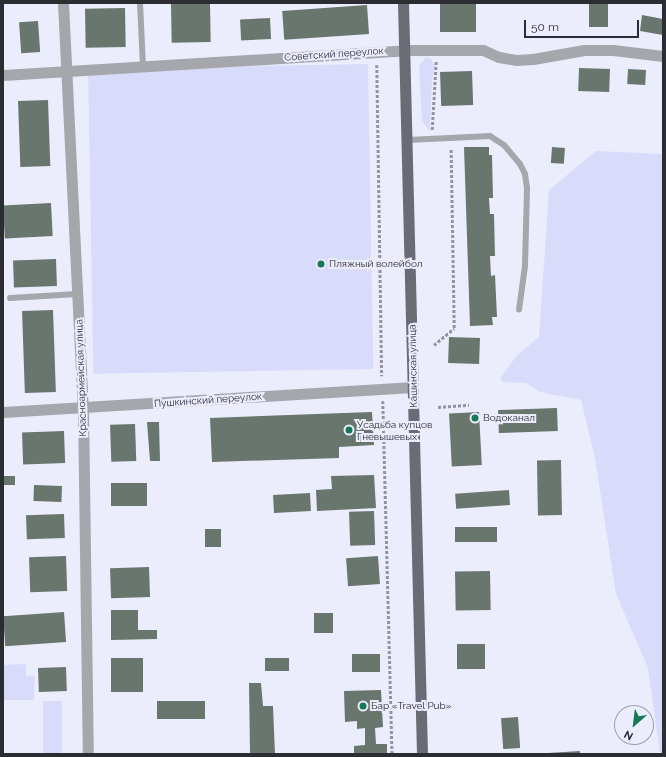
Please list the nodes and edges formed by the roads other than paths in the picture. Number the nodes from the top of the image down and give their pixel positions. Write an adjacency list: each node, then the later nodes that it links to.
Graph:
1 (63, 3): 7 (street, Красноармейская улица)
2 (140, 3): 6 (lane)
3 (403, 3): 4 (main road, Кашинская улица)
4 (406, 50): 5 (street, Советский переулок); 6 (street, Советский переулок); 9 (main road, Кашинская улица)
5 (663, 56)
6 (143, 67): 7 (street, Советский переулок)
7 (67, 72): 8 (street, Советский переулок); 10 (street, Красноармейская улица)
8 (3, 76)
9 (408, 140): 12 (lane); 13 (main road, Кашинская улица)
10 (77, 294): 11 (lane); 14 (street, Красноармейская улица)
11 (10, 298)
12 (519, 310)
13 (413, 387): 14 (street, Пушкинский переулок); 17 (main road, Кашинская улица)
14 (83, 408): 15 (street, Пушкинский переулок); 16 (street, Красноармейская улица)
15 (3, 412)
16 (88, 754)
17 (422, 754)

